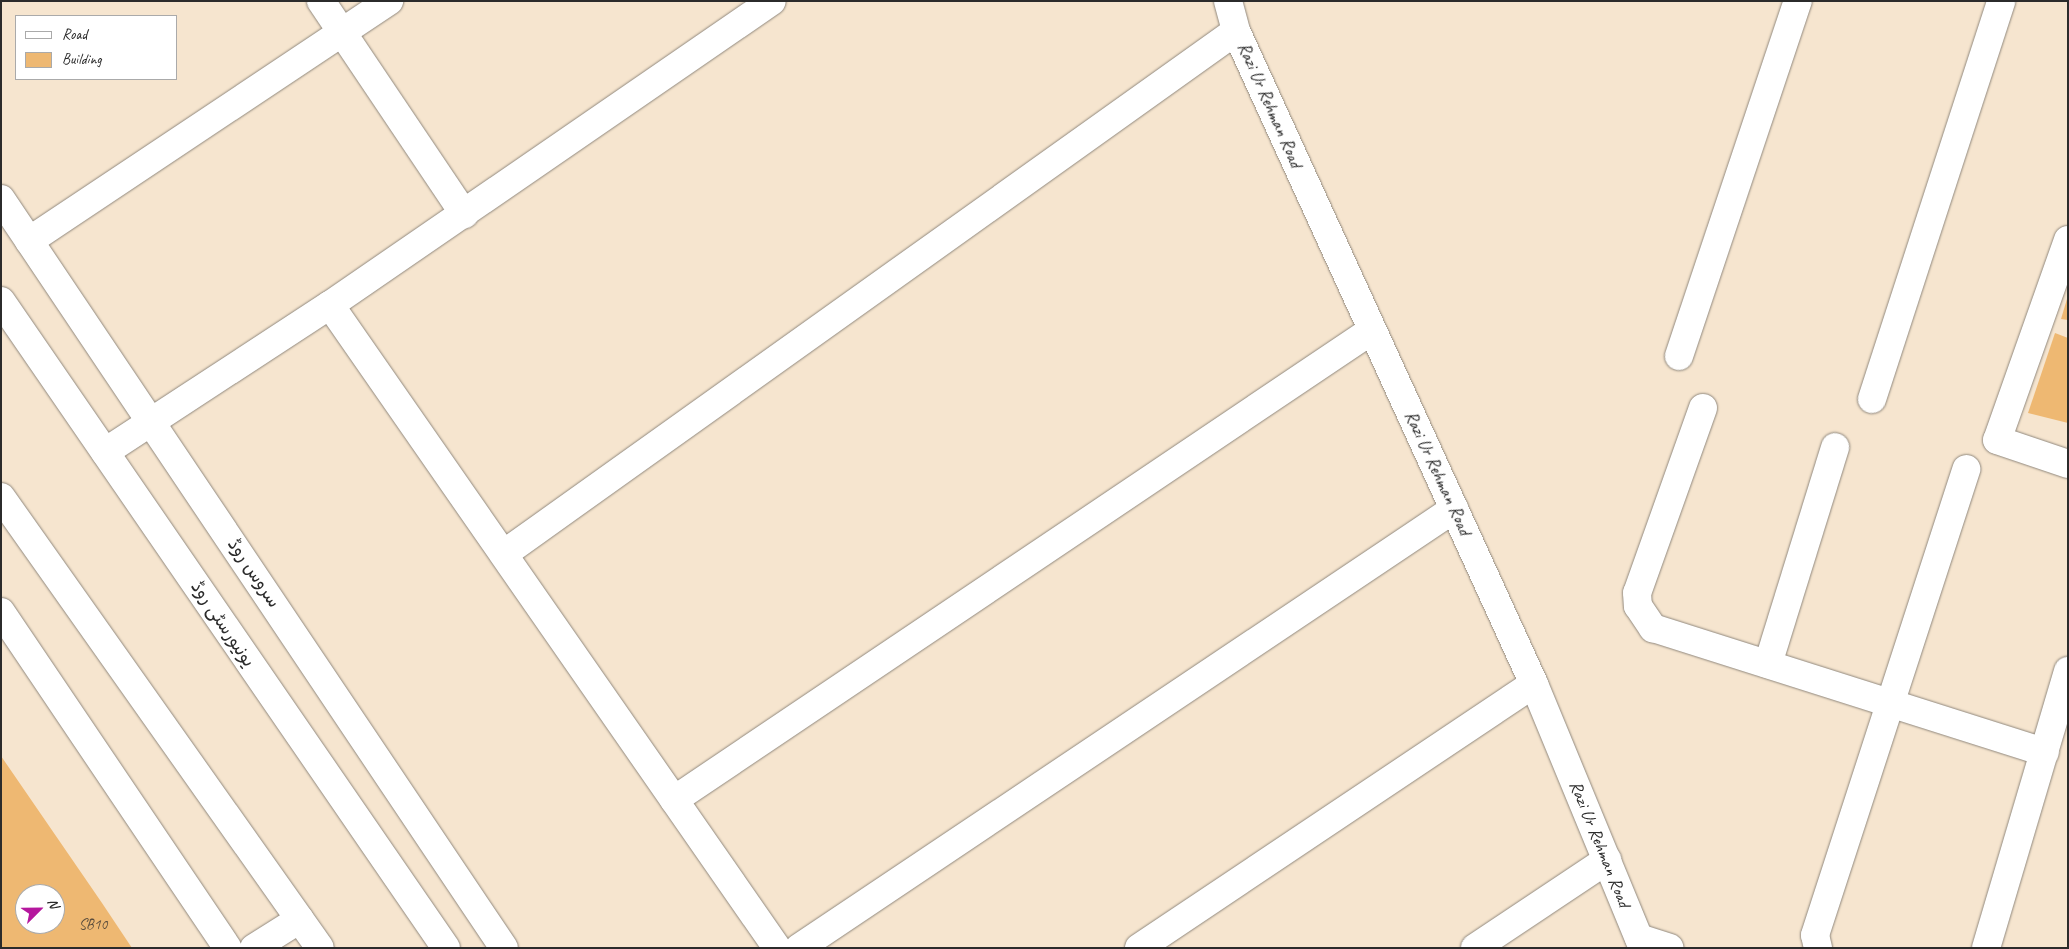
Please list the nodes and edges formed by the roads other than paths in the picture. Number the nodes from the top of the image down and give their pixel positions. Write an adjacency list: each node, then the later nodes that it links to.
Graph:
1 (321, 1): 8 (street)
2 (389, 1): 8 (street)
3 (772, 1): 10 (street)
4 (1228, 1): 7 (street, Razi Ur Rehman Road)
5 (1798, 1): 16 (street)
6 (2000, 1): 17 (street)
7 (1236, 31): 15 (street, Razi Ur Rehman Road); 26 (street)
8 (342, 33): 10 (street); 12 (street)
9 (1, 199): 12 (street, سروس روڈ)
10 (464, 214): 14 (street)
11 (2068, 240): 22 (street)
12 (29, 241): 19 (street, سروس روڈ)
13 (1, 301): 21 (street, یونیورسٹی روڈ)
14 (330, 306): 19 (street); 26 (street)
15 (1372, 330): 25 (street, Razi Ur Rehman Road); 33 (street)
16 (1679, 356)
17 (1872, 399)
18 (1704, 408): 28 (street)
19 (154, 422): 21 (street); 41 (street, سروس روڈ)
20 (1836, 446): 28 (street)
21 (105, 452): 40 (street, یونیورسٹی روڈ)
22 (2068, 464)
23 (1966, 469): 31 (street)
24 (1, 497): 35 (street)
25 (1454, 509): 30 (street, Razi Ur Rehman Road); 43 (street)
26 (505, 554): 33 (street)
27 (1, 612): 37 (street)
28 (1768, 664): 31 (street)
29 (2068, 671): 32 (street)
30 (1534, 684): 34 (street, Razi Ur Rehman Road); 44 (street)
31 (1893, 704): 32 (street); 47 (street)
32 (2045, 752): 48 (street)
33 (674, 800): 42 (street)
34 (1607, 860): 36 (street, Razi Ur Rehman Road); 45 (street)
35 (300, 919): 38 (street); 39 (street)
36 (1641, 943): 46 (street)
37 (228, 948)
38 (254, 948)
39 (320, 948)
40 (446, 948)
41 (504, 948)
42 (777, 948)
43 (799, 948)
44 (1138, 948)
45 (1475, 948)
46 (1669, 948)
47 (1818, 948)
48 (1986, 948)

